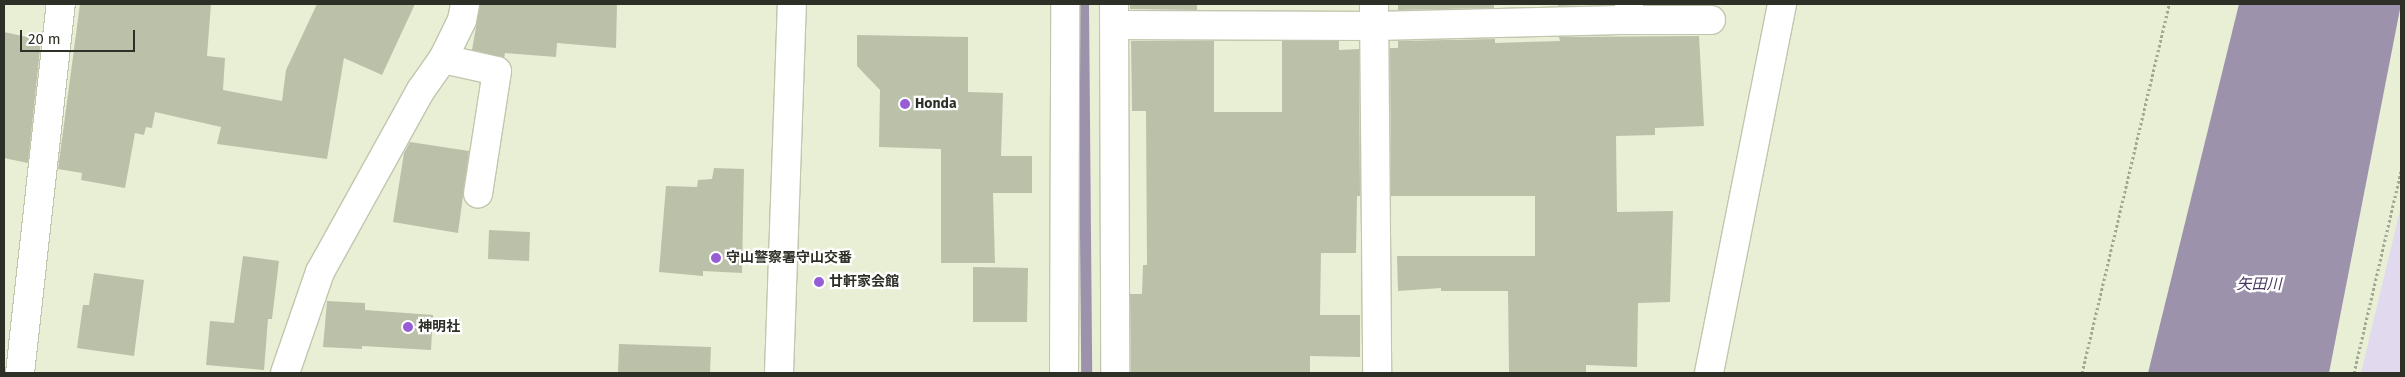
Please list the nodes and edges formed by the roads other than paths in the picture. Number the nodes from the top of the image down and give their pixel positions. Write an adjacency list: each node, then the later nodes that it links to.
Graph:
1 (61, 4): 12 (street)
2 (465, 4): 10 (street)
3 (792, 4): 14 (street)
4 (1065, 4): 15 (street)
5 (1782, 4): 18 (street)
6 (1629, 12): 8 (street); 9 (street)
7 (1114, 14): 8 (street); 16 (street)
8 (1374, 15): 17 (street)
9 (1711, 20)
10 (443, 59): 11 (street); 13 (street)
11 (478, 194)
12 (20, 373)
13 (286, 373)
14 (779, 373)
15 (1064, 373)
16 (1115, 373)
17 (1377, 373)
18 (1709, 373)

